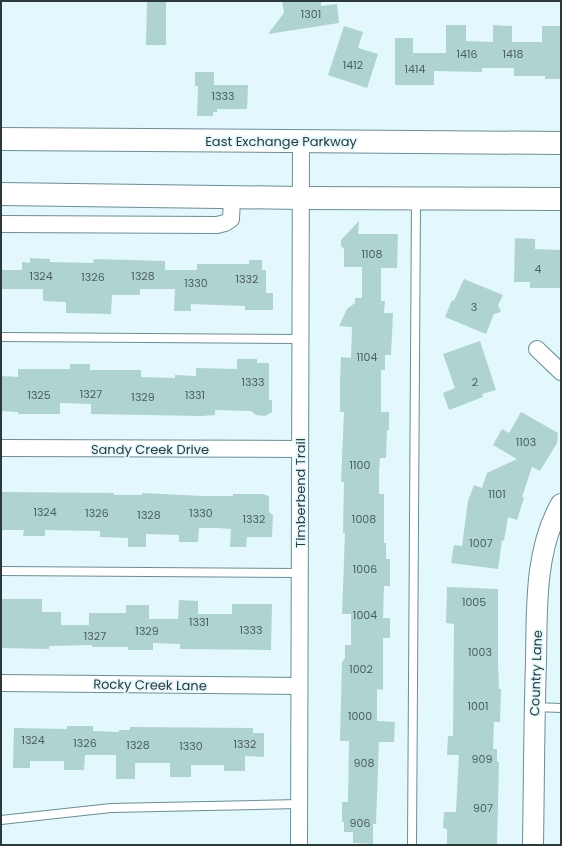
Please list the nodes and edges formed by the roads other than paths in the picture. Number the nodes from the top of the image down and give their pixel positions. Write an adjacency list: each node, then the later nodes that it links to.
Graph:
1 (1, 139): 2 (main road, East Exchange Parkway)
2 (301, 141): 3 (main road, East Exchange Parkway); 6 (street, Timberbend Trail)
3 (561, 143)
4 (1, 194): 5 (main road)
5 (232, 198): 6 (main road); 9 (street)
6 (301, 198): 7 (main road); 11 (street, Timberbend Trail)
7 (416, 199): 8 (main road); 26 (lane)
8 (561, 199)
9 (1, 224)
10 (1, 337): 11 (lane)
11 (300, 339): 15 (street, Timberbend Trail)
12 (537, 349): 13 (street)
13 (561, 372)
14 (1, 448): 15 (street, Sandy Creek Drive)
15 (300, 449): 18 (street, Timberbend Trail)
16 (561, 504): 21 (street, Country Lane)
17 (1, 571): 18 (lane)
18 (300, 573): 20 (street, Timberbend Trail)
19 (1, 683): 20 (street, Rocky Creek Lane)
20 (299, 686): 23 (street, Timberbend Trail)
21 (534, 707): 22 (lane); 27 (street, Country Lane)
22 (561, 708)
23 (299, 804): 24 (lane); 25 (street, Timberbend Trail)
24 (1, 820)
25 (299, 845)
26 (412, 845)
27 (533, 845)

